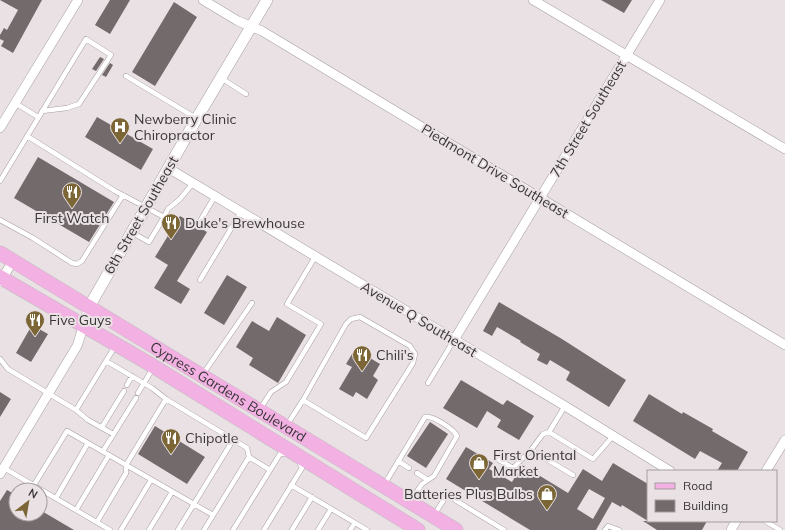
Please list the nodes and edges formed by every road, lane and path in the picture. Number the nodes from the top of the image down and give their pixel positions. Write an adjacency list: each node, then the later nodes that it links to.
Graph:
1 (78, 0): 11 (street)
2 (203, 0): 6 (street, Piedmont Drive Southeast)
3 (267, 0): 6 (street, 6th Street Southeast)
4 (533, 0): 7 (street)
5 (660, 0): 7 (street, 7th Street Southeast)
6 (251, 27): 9 (street, 6th Street Southeast); 23 (street, Piedmont Drive Southeast)
7 (627, 55): 17 (street); 23 (street, 7th Street Southeast)
8 (126, 76): 14 (lane)
9 (220, 78): 10 (lane); 14 (street, 6th Street Southeast)
10 (246, 94)
11 (16, 103): 13 (lane); 15 (street)
12 (42, 112): 12 (lane); 13 (lane)
13 (38, 117): 16 (lane)
14 (196, 118): 18 (street, 6th Street Southeast)
15 (0, 128)
16 (27, 136): 19 (lane); 21 (lane)
17 (785, 149)
18 (168, 168): 20 (street, Avenue Q Southeast); 24 (street, 6th Street Southeast)
19 (0, 181)
20 (192, 183): 22 (street, Avenue Q Southeast); 26 (lane)
21 (123, 195): 24 (lane); 27 (lane)
22 (215, 196): 25 (street, Avenue Q Southeast); 28 (lane)
23 (540, 198): 38 (street, 7th Street Southeast); 40 (street, Piedmont Drive Southeast)
24 (145, 207): 26 (lane); 29 (street, 6th Street Southeast)
25 (241, 212): 31 (street, Avenue Q Southeast); 34 (lane)
26 (164, 217): 29 (lane)
27 (0, 220)
28 (199, 223)
29 (131, 232): 36 (street, 6th Street Southeast)
30 (0, 254): 32 (main road, Cypress Gardens Boulevard)
31 (315, 257): 38 (street, Avenue Q Southeast); 58 (lane)
32 (13, 261): 33 (street); 36 (main road, Cypress Gardens Boulevard)
33 (1, 279): 37 (main road, Cypress Gardens Boulevard)
34 (200, 280)
35 (252, 303): 44 (lane)
36 (89, 307): 37 (street); 44 (main road, Cypress Gardens Boulevard)
37 (83, 325): 39 (main road, Cypress Gardens Boulevard); 51 (street)
38 (454, 340): 48 (lane); 56 (street, Avenue Q Southeast)
39 (116, 344): 42 (lane); 43 (main road, Cypress Gardens Boulevard)
40 (785, 345)
41 (0, 359): 51 (lane)
42 (106, 361): 45 (lane); 57 (lane)
43 (154, 367): 46 (main road, Cypress Gardens Boulevard); 47 (lane)
44 (202, 375): 58 (main road, Cypress Gardens Boulevard)
45 (132, 376): 47 (lane); 49 (lane)
46 (174, 380): 59 (main road); 69 (main road, Cypress Gardens Boulevard)
47 (144, 383): 52 (lane); 54 (lane)
48 (428, 383)
49 (127, 385)
50 (124, 391): 60 (lane)
51 (49, 393): 57 (lane); 80 (street)
52 (138, 393)
53 (136, 398): 62 (lane)
54 (166, 399): 64 (lane); 74 (lane)
55 (303, 400): 55 (lane); 59 (lane)
56 (566, 406): 61 (lane); 63 (street, Avenue Q Southeast)
57 (76, 410): 60 (lane)
58 (259, 410): 59 (main road, Cypress Gardens Boulevard)
59 (286, 426): 76 (main road, Cypress Gardens Boulevard)
60 (102, 427): 62 (lane)
61 (549, 432): 63 (lane); 67 (lane)
62 (113, 434): 68 (lane)
63 (613, 436): 78 (street, Avenue Q Southeast)
64 (233, 440): 71 (lane); 94 (lane)
65 (785, 440): 79 (street)
66 (88, 443): 68 (lane); 86 (lane); 92 (lane)
67 (531, 450): 72 (lane); 82 (lane)
68 (103, 451): 70 (lane)
69 (295, 454): 76 (main road); 77 (lane); 87 (lane); 113 (main road, Cypress Gardens Boulevard)
70 (109, 456): 74 (lane); 96 (lane)
71 (249, 457): 77 (lane); 97 (lane)
72 (499, 460)
73 (398, 461): 75 (lane); 84 (lane); 88 (lane)
74 (126, 465): 83 (lane); 99 (lane)
75 (409, 468)
76 (356, 469): 88 (main road, Cypress Gardens Boulevard)
77 (270, 470): 107 (lane)
78 (668, 470)
79 (767, 470)
80 (2, 471): 85 (lane)
81 (417, 473): 84 (lane)
82 (573, 475)
83 (151, 480): 89 (lane); 103 (lane)
84 (428, 480): 93 (lane)
85 (27, 482)
86 (36, 482)
87 (291, 485): 91 (lane); 108 (lane)
88 (384, 486): 93 (main road, Cypress Gardens Boulevard)
89 (172, 492): 94 (lane); 104 (lane)
90 (48, 493): 92 (lane)
91 (312, 497): 95 (lane); 109 (lane)
92 (56, 498): 96 (lane)
93 (410, 502): 98 (main road, Cypress Gardens Boulevard)
94 (194, 504): 97 (lane); 105 (lane)
95 (331, 509): 101 (lane); 110 (lane)
96 (76, 510): 99 (lane)
97 (213, 515): 106 (lane)
98 (434, 516): 114 (main road, Cypress Gardens Boulevard); 115 (lane)
99 (97, 522): 102 (lane)
100 (767, 522): 118 (lane)
101 (355, 523): 111 (lane); 112 (lane)
102 (110, 530)
103 (121, 530)
104 (149, 530)
105 (178, 530)
106 (204, 530)
107 (233, 530)
108 (264, 530)
109 (292, 530)
110 (318, 530)
111 (350, 530)
112 (367, 530)
113 (418, 530)
114 (456, 530)
115 (502, 530)
116 (605, 530): 117 (lane)
117 (619, 530)
118 (780, 530)

